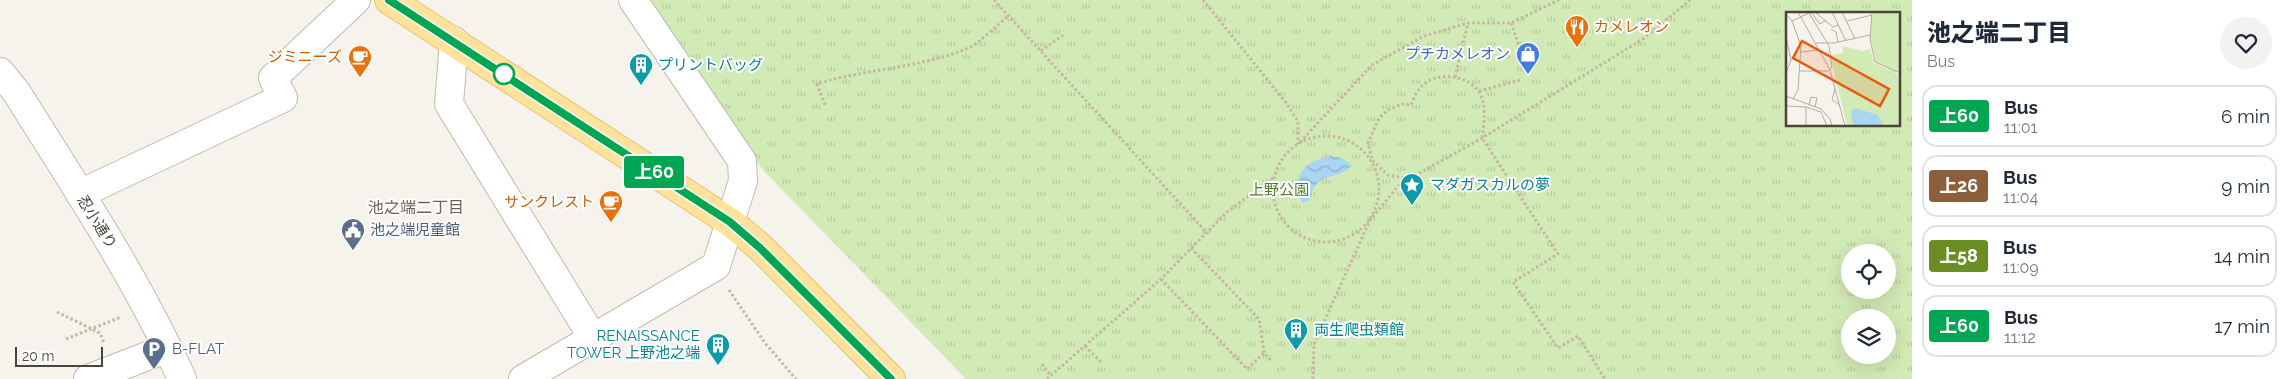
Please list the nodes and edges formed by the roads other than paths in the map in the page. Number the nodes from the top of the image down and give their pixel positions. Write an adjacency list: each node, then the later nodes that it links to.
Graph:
1 (356, 0): 6 (street)
2 (389, 0): 4 (main road)
3 (633, 0): 7 (street)
4 (454, 41): 7 (main road); 8 (street)
5 (0, 72): 6 (street, 忍小通り)
6 (80, 194): 9 (street, 忍小通り)
7 (730, 222): 8 (street); 13 (main road)
8 (593, 338): 12 (street)
9 (168, 348): 10 (street); 11 (street, 忍小通り)
10 (88, 379)
11 (182, 379)
12 (523, 379)
13 (891, 379)

